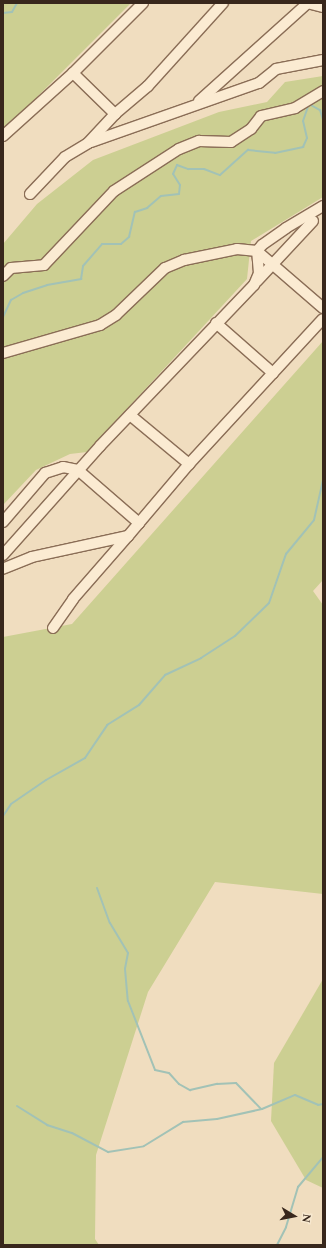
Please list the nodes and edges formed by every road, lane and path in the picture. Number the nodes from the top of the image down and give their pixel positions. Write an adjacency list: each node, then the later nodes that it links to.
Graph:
1 (144, 3): 6 (street)
2 (223, 3): 9 (street)
3 (307, 3): 4 (street); 8 (street)
4 (323, 7)
5 (323, 60): 8 (street)
6 (74, 73): 9 (street); 10 (street)
7 (323, 91): 17 (street)
8 (197, 103): 11 (street)
9 (115, 114): 11 (street)
10 (3, 136)
11 (88, 143): 12 (street)
12 (30, 194)
13 (323, 206): 15 (street)
14 (313, 221): 16 (street)
15 (257, 251): 16 (street); 18 (street); 22 (street)
16 (272, 264): 18 (street); 19 (street)
17 (3, 276)
18 (254, 284): 21 (street)
19 (323, 308)
20 (323, 319): 23 (street)
21 (216, 323): 23 (street); 24 (street)
22 (3, 353)
23 (273, 373): 25 (street)
24 (130, 415): 25 (street); 26 (street)
25 (189, 464): 28 (street)
26 (78, 470): 27 (street); 28 (street); 30 (street)
27 (3, 522)
28 (139, 524): 29 (street)
29 (128, 536): 31 (street); 32 (street)
30 (3, 555)
31 (3, 570)
32 (53, 628)

